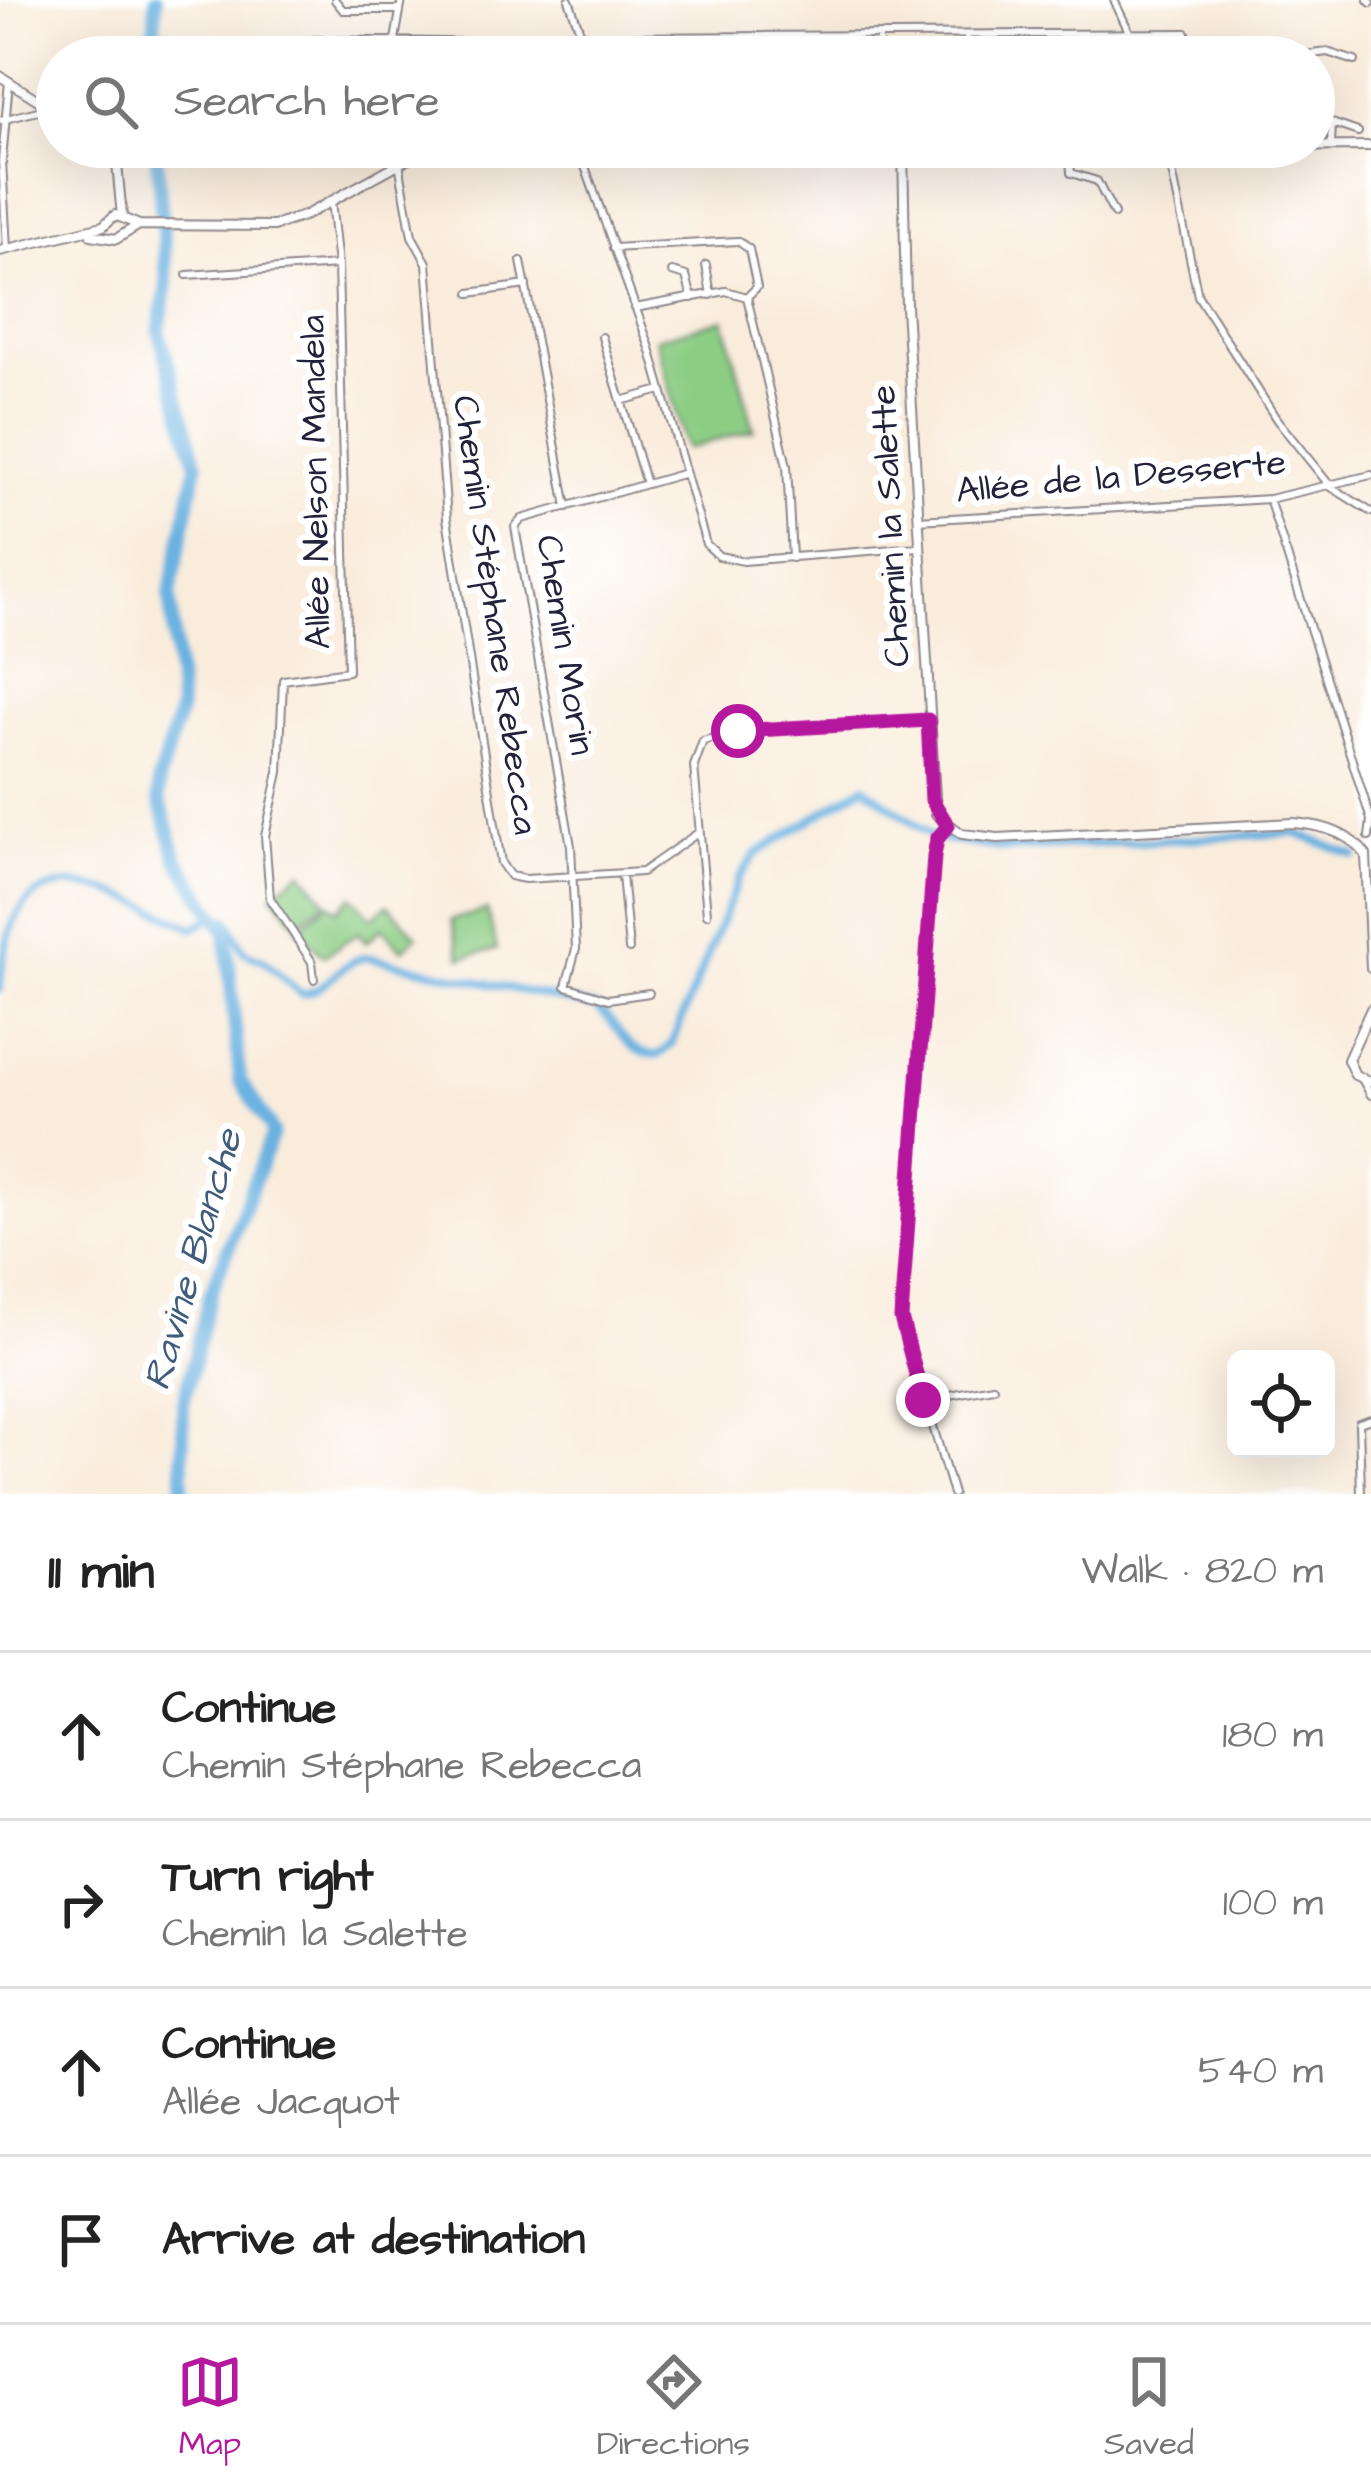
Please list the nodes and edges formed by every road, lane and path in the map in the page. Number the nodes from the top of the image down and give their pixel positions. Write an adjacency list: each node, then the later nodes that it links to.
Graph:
1 (335, 0): 5 (street)
2 (402, 0): 5 (street)
3 (569, 0): 8 (street)
4 (1114, 0): 9 (street)
5 (399, 10): 7 (street)
6 (1186, 34): 9 (street)
7 (393, 36)
8 (580, 36)
9 (1133, 36)
10 (1335, 55): 11 (street)
11 (1355, 61)
12 (4, 79): 13 (street); 15 (street)
13 (36, 99)
14 (36, 113): 15 (street)
15 (2, 120): 40 (street)
16 (1335, 124): 17 (street)
17 (1358, 132)
18 (1371, 146): 19 (street)
19 (1335, 147)
20 (114, 168): 29 (street)
21 (390, 168): 30 (street)
22 (400, 168): 72 (street, Chemin Stéphane Rebecca)
23 (585, 168): 39 (street)
24 (899, 168): 28 (street, Chemin la Salette)
25 (900, 168): 28 (street, Chemin la Salette)
26 (1071, 168): 31 (street)
27 (1171, 168): 58 (street)
28 (900, 172): 62 (street, Chemin la Salette)
29 (116, 193): 32 (street); 33 (street)
30 (332, 201): 34 (street); 42 (street, Allée Nelson Mandela)
31 (1114, 214)
32 (109, 216): 33 (street); 35 (street)
33 (123, 218): 34 (street); 36 (street)
34 (139, 225): 36 (street)
35 (103, 226): 37 (street); 38 (street)
36 (125, 233): 38 (street)
37 (83, 234): 38 (street); 40 (street)
38 (108, 237)
39 (613, 248): 49 (street); 51 (street)
40 (3, 250)
41 (521, 261): 46 (street)
42 (338, 265): 45 (street); 76 (street, Allée Nelson Mandela)
43 (706, 265): 48 (street)
44 (672, 272): 50 (street)
45 (187, 275)
46 (526, 285): 47 (street); 60 (street)
47 (470, 293)
48 (711, 295): 49 (street); 50 (street)
49 (747, 297): 64 (street)
50 (692, 298): 51 (street)
51 (635, 308): 53 (street)
52 (602, 337): 54 (street)
53 (661, 390): 54 (street); 55 (street)
54 (621, 401): 57 (street)
55 (682, 474): 57 (street, Chemin Morin); 64 (street)
56 (1371, 475): 58 (street, Allée de la Desserte)
57 (646, 484): 60 (street, Chemin Morin)
58 (1328, 484): 59 (street, Allée de la Desserte); 61 (street)
59 (1269, 499): 62 (street, Allée de la Desserte); 66 (street)
60 (567, 507): 72 (street, Chemin Morin)
61 (1371, 512)
62 (917, 520): 63 (street, Chemin la Salette)
63 (919, 547): 64 (street); 65 (street, Chemin la Salette)
64 (792, 558)
65 (928, 720): 67 (street, Chemin la Salette); 68 (street)
66 (1371, 820): 69 (street)
67 (948, 826): 69 (street); 83 (street)
68 (698, 833): 70 (street, Chemin Stéphane Rebecca); 73 (street)
69 (1368, 845): 71 (street)
70 (622, 874): 72 (street, Chemin Stéphane Rebecca); 74 (street)
71 (1370, 874): 75 (street)
72 (574, 876): 77 (street)
73 (706, 914)
74 (629, 949)
75 (1371, 968)
76 (314, 979)
77 (649, 993)
78 (1371, 1009): 79 (street)
79 (1367, 1032): 80 (street)
80 (1366, 1081): 81 (street)
81 (1371, 1095)
82 (993, 1387): 83 (street)
83 (923, 1400): 85 (street)
84 (1371, 1419): 86 (street)
85 (953, 1494)
86 (1360, 1494)

